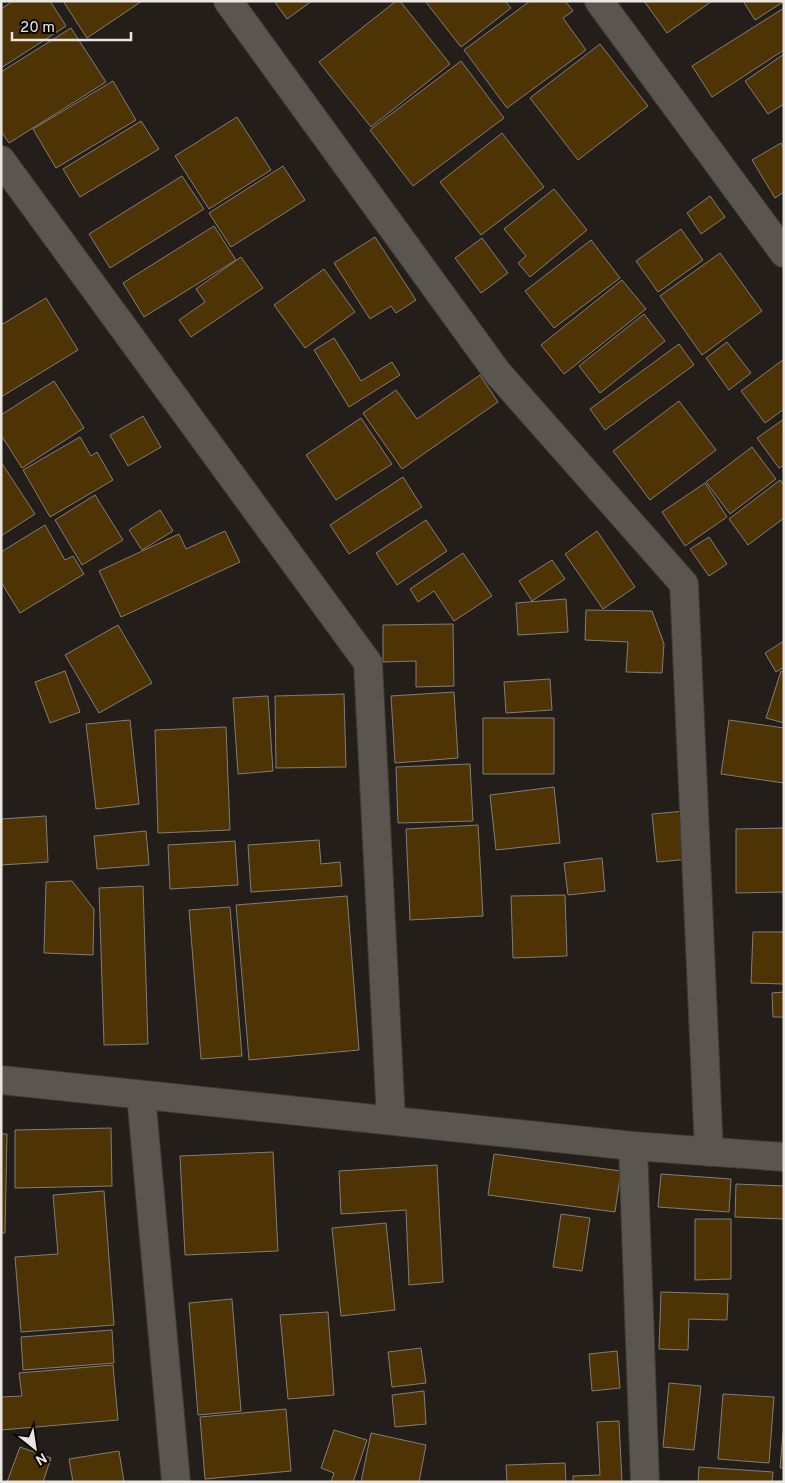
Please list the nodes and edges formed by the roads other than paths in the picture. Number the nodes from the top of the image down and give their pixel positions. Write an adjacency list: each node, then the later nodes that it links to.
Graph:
1 (228, 1): 9 (street)
2 (599, 1): 4 (street)
3 (1, 160): 7 (street)
4 (784, 252)
5 (1, 1080): 6 (street)
6 (141, 1095): 7 (street); 11 (street)
7 (391, 1120): 8 (street)
8 (634, 1146): 9 (street); 12 (street)
9 (709, 1152): 10 (street)
10 (784, 1157)
11 (176, 1482)
12 (645, 1482)

